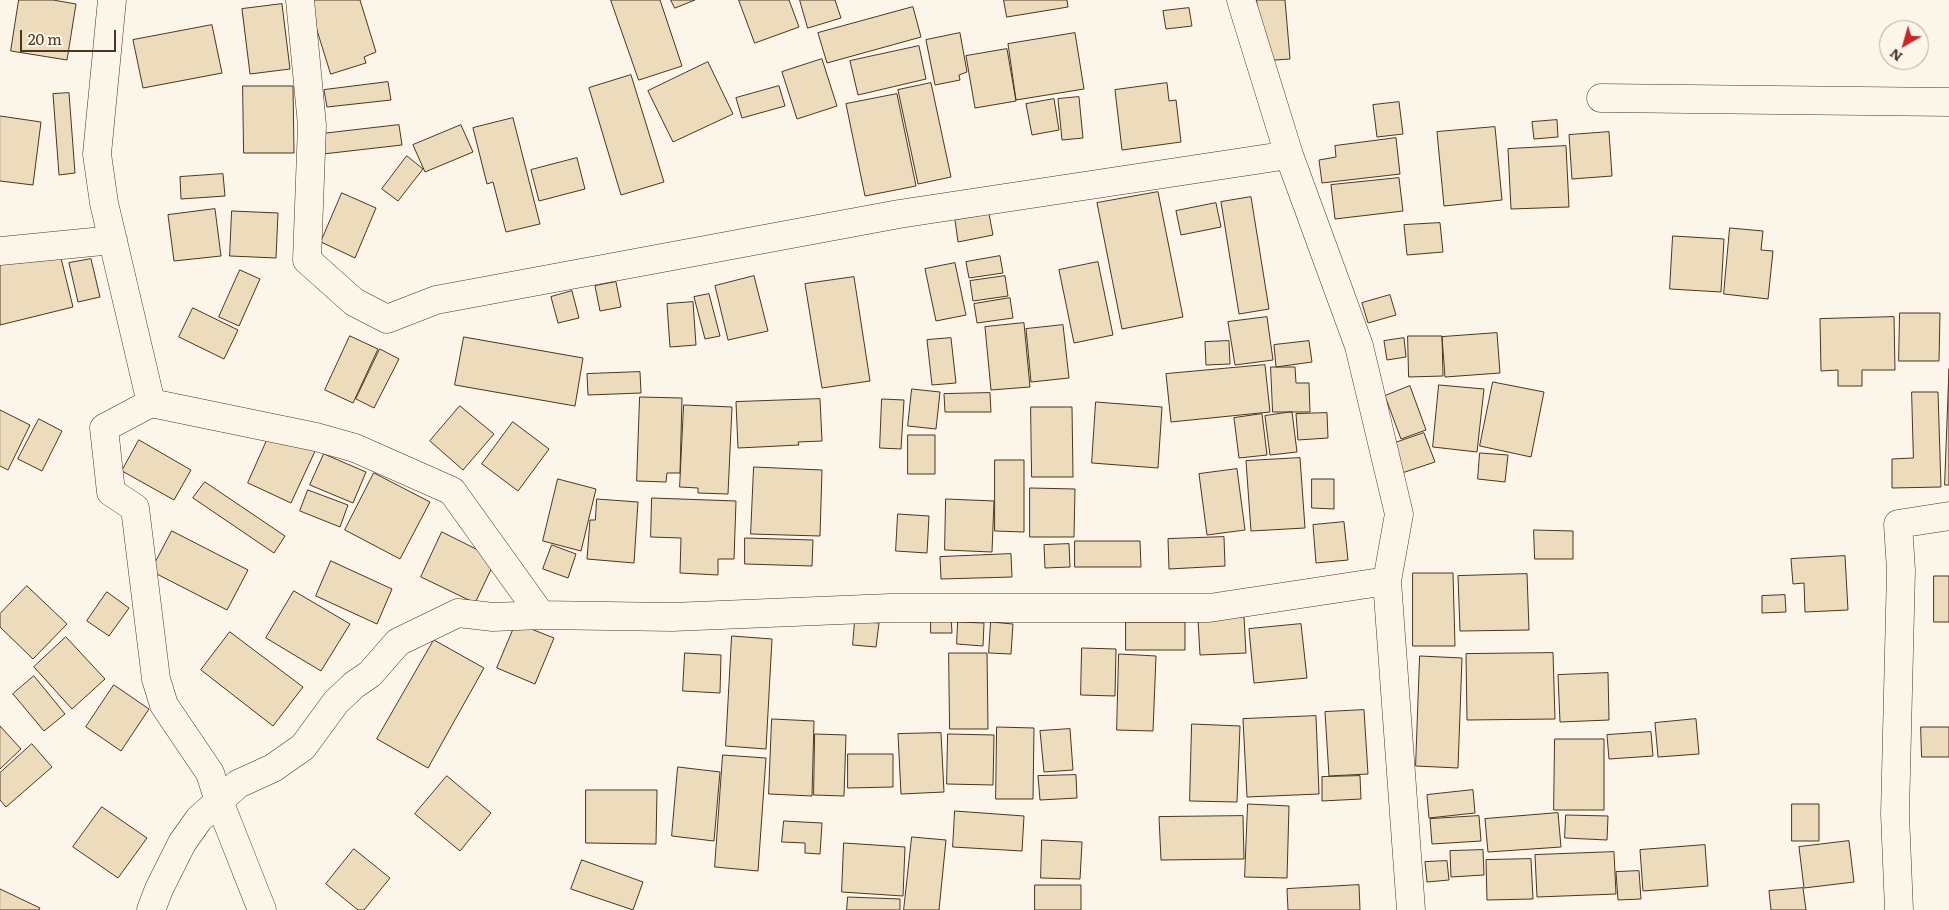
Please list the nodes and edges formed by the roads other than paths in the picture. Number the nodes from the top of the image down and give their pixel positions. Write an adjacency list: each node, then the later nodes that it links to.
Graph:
1 (112, 0): 7 (street)
2 (300, 0): 6 (street)
3 (1241, 0): 6 (street)
4 (1601, 98): 5 (street)
5 (1949, 102)
6 (1288, 155): 11 (street)
7 (113, 240): 8 (street); 9 (street)
8 (0, 251)
9 (151, 403): 12 (street); 13 (street)
10 (1949, 516): 17 (street)
11 (1387, 581): 12 (street); 16 (street)
12 (541, 615): 13 (street)
13 (229, 793): 14 (street); 15 (street)
14 (151, 910)
15 (262, 910)
16 (1411, 910)
17 (1899, 910)

